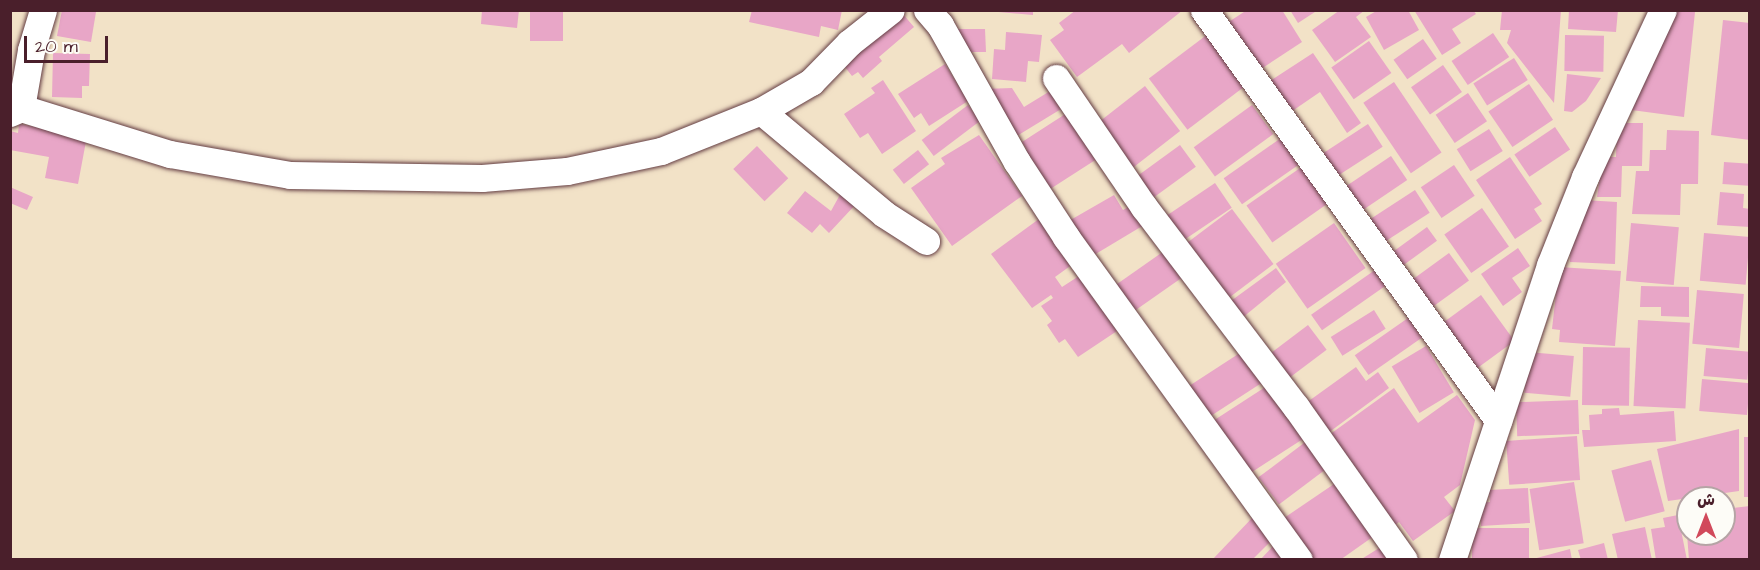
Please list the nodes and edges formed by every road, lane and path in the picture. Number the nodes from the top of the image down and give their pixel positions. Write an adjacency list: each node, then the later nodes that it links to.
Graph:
1 (43, 10): 6 (street)
2 (891, 10): 9 (street)
3 (927, 10): 12 (street)
4 (1204, 10): 11 (street)
5 (1663, 10): 11 (street)
6 (21, 44): 8 (street)
7 (1056, 78): 13 (street)
8 (16, 110): 9 (street)
9 (761, 111): 10 (street)
10 (926, 241)
11 (1498, 420): 14 (street)
12 (1299, 560)
13 (1404, 560)
14 (1452, 560)

